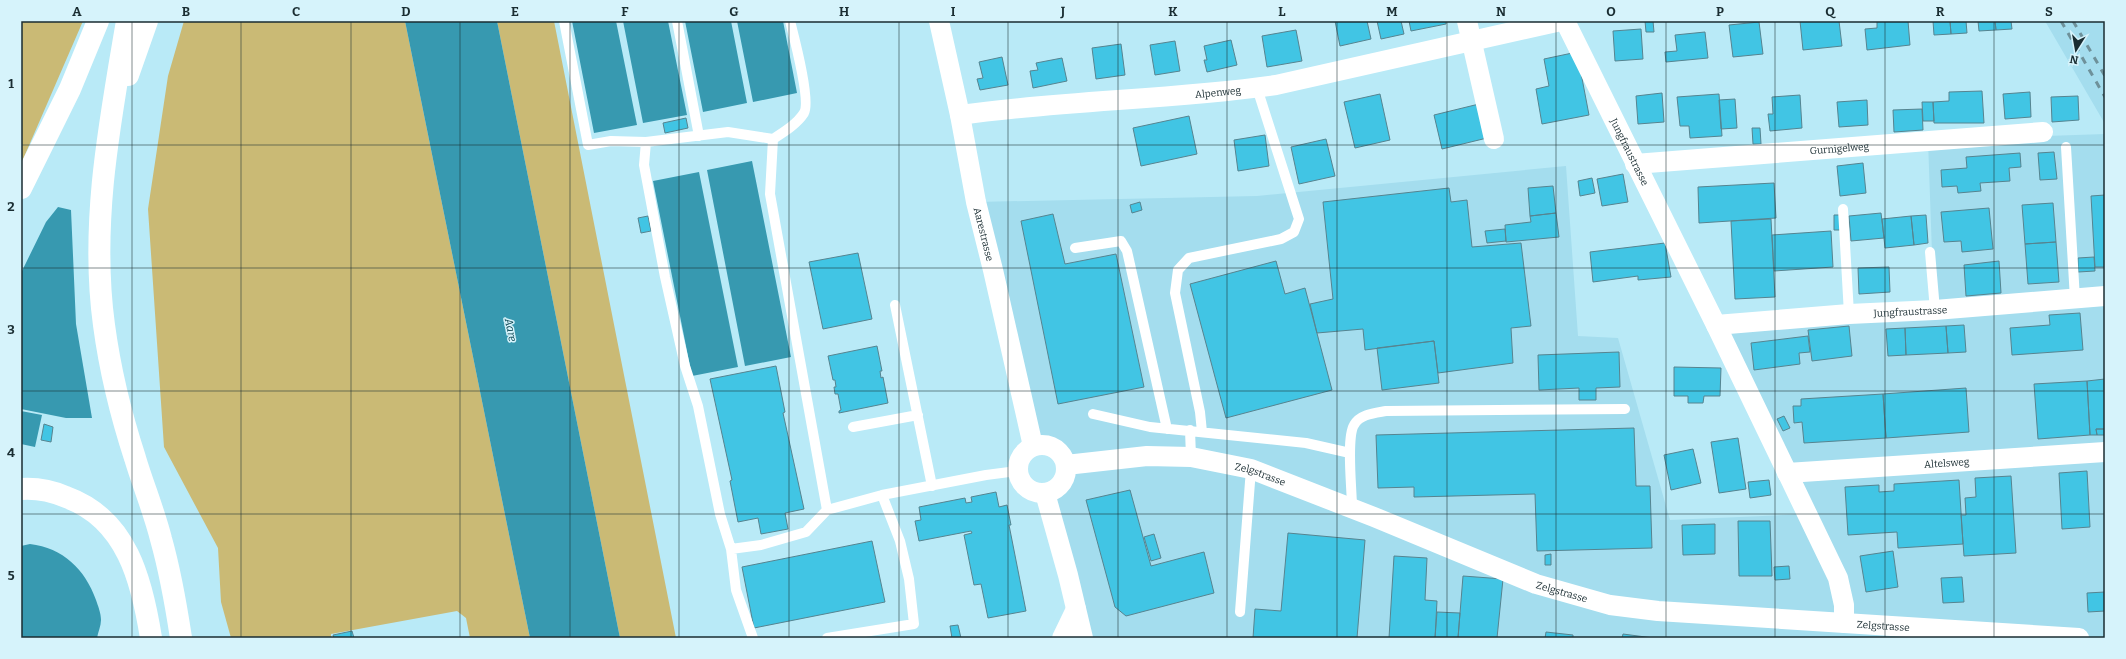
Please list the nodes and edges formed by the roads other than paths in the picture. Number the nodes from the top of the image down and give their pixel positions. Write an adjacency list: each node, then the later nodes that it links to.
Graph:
1 (98, 21): 22 (highway)
2 (127, 21): 15 (highway)
3 (147, 21): 15 (highway)
4 (564, 21): 19 (lane)
5 (677, 21): 16 (lane)
6 (790, 21): 17 (lane)
7 (939, 21): 13 (street, Aarestrasse)
8 (1467, 21): 11 (street)
9 (1561, 21): 11 (street, Alpenweg)
10 (1565, 21): 21 (street, Jungfraustrasse)
11 (1471, 42): 12 (street, Alpenweg); 18 (street)
12 (1257, 88): 13 (street, Alpenweg); 38 (lane)
13 (960, 115): 39 (street, Aarestrasse)
14 (2043, 132): 21 (street, Gurnigelweg)
15 (108, 133): 59 (highway)
16 (699, 136): 17 (lane); 19 (lane)
17 (773, 139): 52 (lane)
18 (1494, 139)
19 (646, 142): 53 (lane)
20 (2066, 147): 27 (lane)
21 (1635, 164): 31 (street, Jungfraustrasse)
22 (21, 188)
23 (1843, 209): 30 (lane)
24 (1075, 248): 36 (lane)
25 (1930, 252): 29 (lane)
26 (2105, 296): 27 (street, Jungfraustrasse)
27 (2075, 300): 29 (street, Jungfraustrasse)
28 (895, 305): 34 (lane)
29 (1934, 310): 30 (street, Jungfraustrasse)
30 (1849, 314): 31 (street, Jungfraustrasse)
31 (1716, 325): 46 (street, Jungfraustrasse)
32 (1625, 408): 41 (lane)
33 (1093, 414): 36 (lane)
34 (918, 415): 35 (lane); 47 (lane)
35 (854, 428)
36 (1167, 429): 37 (lane)
37 (1190, 430): 38 (lane); 42 (lane)
38 (1202, 432): 41 (lane)
39 (1033, 446): 43 (street); 45 (street)
40 (2105, 452): 46 (street, Altelsweg)
41 (1350, 453): 51 (lane)
42 (1192, 457): 43 (street, Zelgstrasse); 44 (street, Zelgstrasse)
43 (1066, 465): 49 (street)
44 (1251, 468): 51 (street, Zelgstrasse); 55 (lane)
45 (1017, 471): 47 (lane); 49 (street)
46 (1787, 474): 56 (street, Jungfraustrasse)
47 (932, 486): 50 (lane)
48 (21, 489): 58 (highway)
49 (1045, 493): 54 (street)
50 (882, 494): 52 (lane); 61 (lane)
51 (1352, 508): 56 (street, Zelgstrasse)
52 (827, 510): 53 (lane)
53 (731, 549): 60 (lane)
54 (1076, 609): 57 (street); 62 (street)
55 (1240, 612)
56 (1844, 622): 63 (street, Zelgstrasse)
57 (1083, 637)
58 (151, 638)
59 (181, 638)
60 (753, 638)
61 (826, 638)
62 (1062, 638)
63 (2079, 638)

